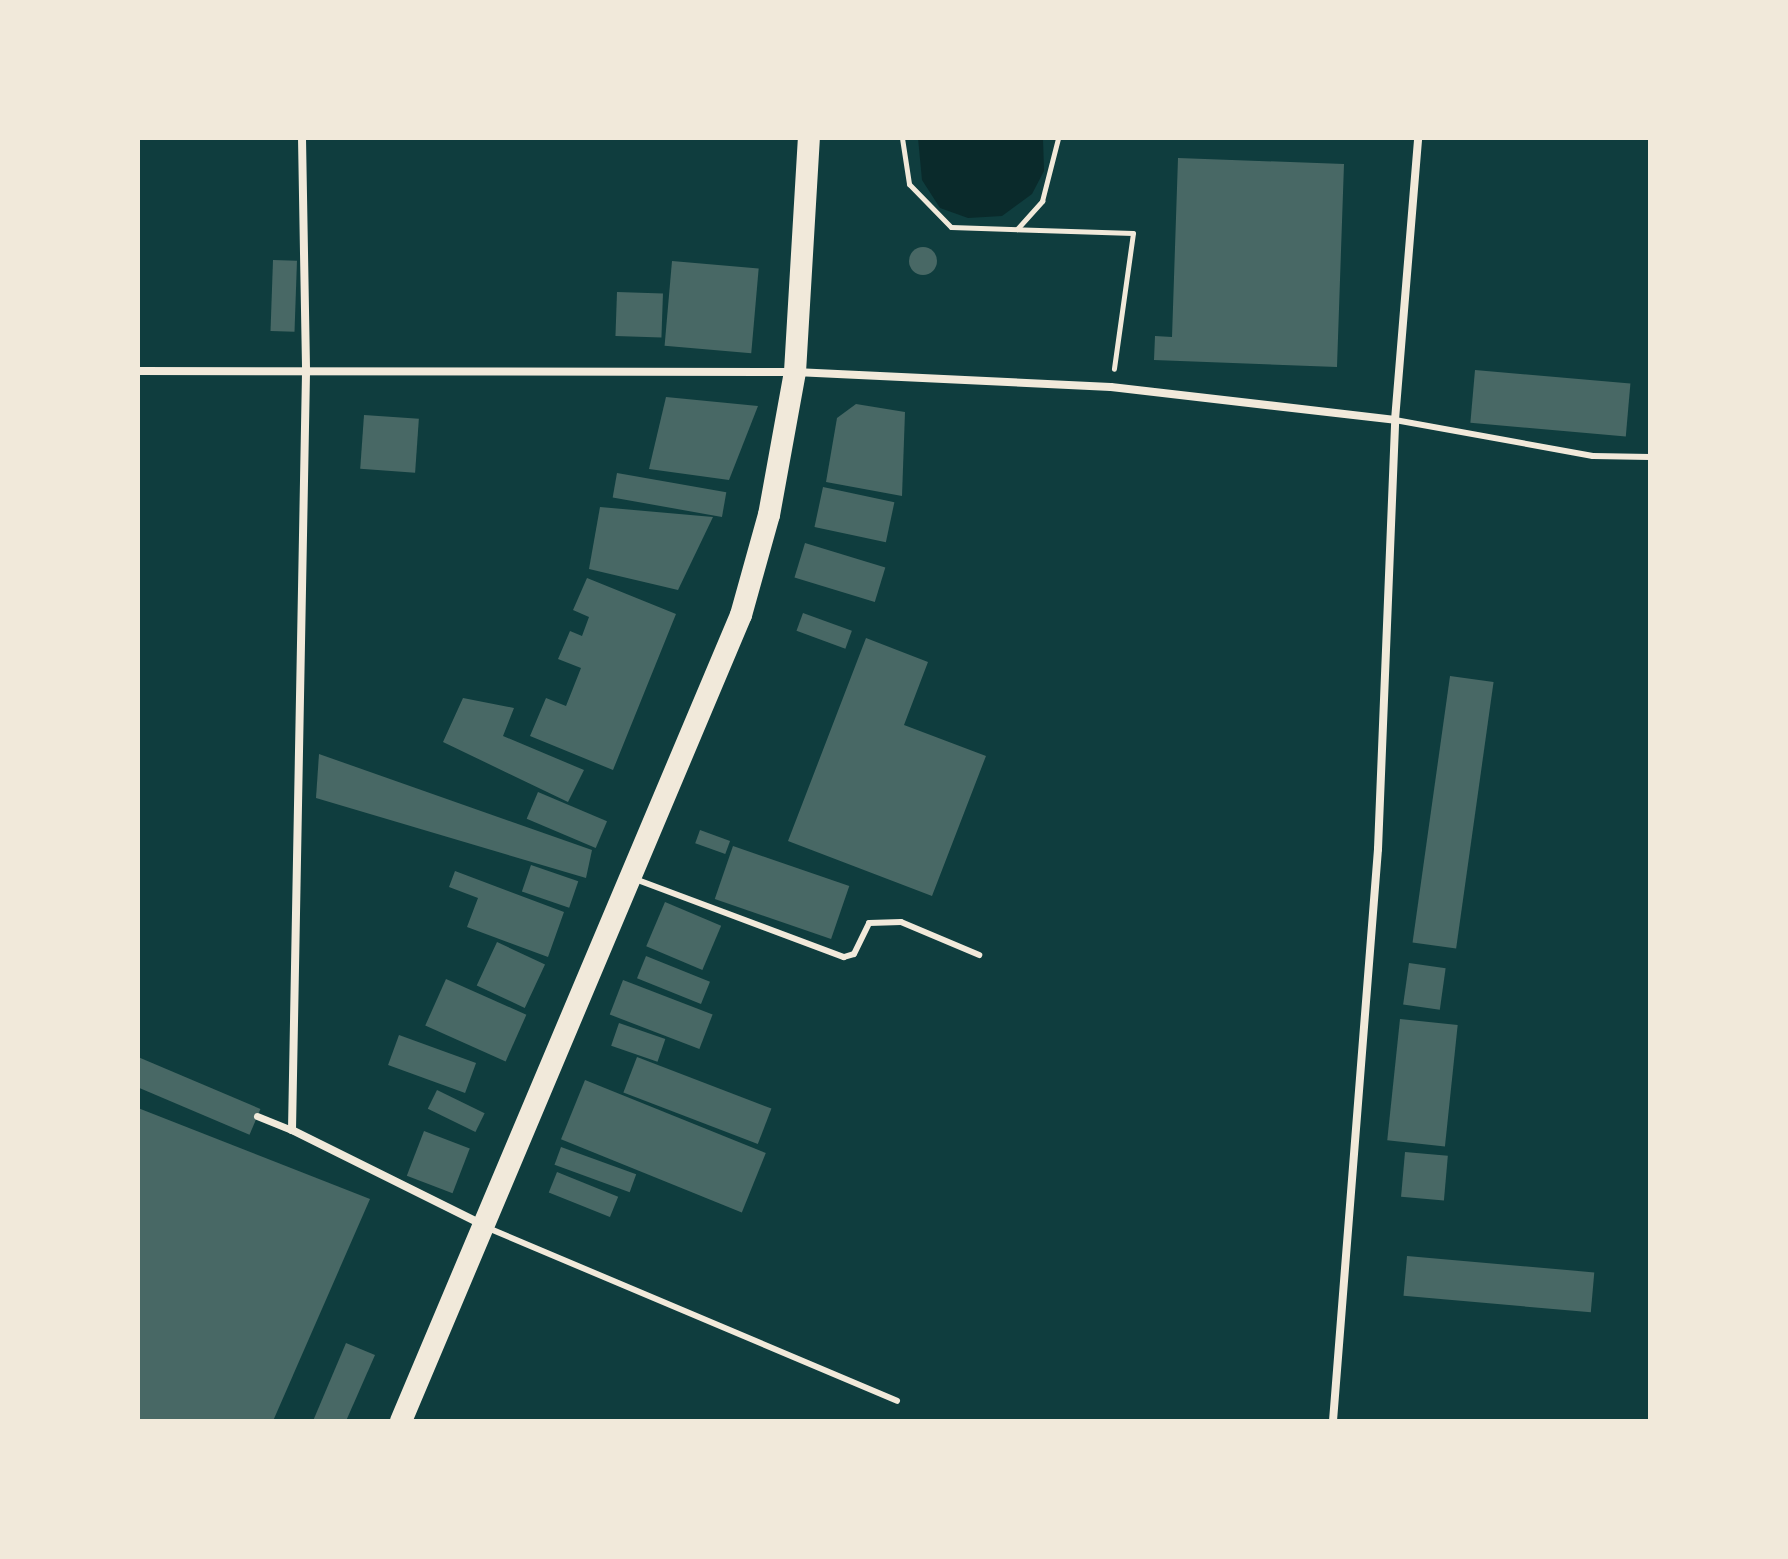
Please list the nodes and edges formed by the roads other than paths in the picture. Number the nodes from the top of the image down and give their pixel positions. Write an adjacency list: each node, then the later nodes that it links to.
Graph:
1 (302, 138): 6 (street)
2 (809, 138): 5 (highway)
3 (1418, 138): 7 (street)
4 (138, 371): 6 (street)
5 (795, 372): 6 (street); 7 (street); 9 (highway)
6 (306, 373): 12 (street)
7 (1395, 420): 8 (lane); 16 (street)
8 (1650, 457)
9 (632, 878): 10 (lane); 13 (highway)
10 (979, 955)
11 (257, 1116): 12 (street)
12 (292, 1130): 13 (street)
13 (486, 1227): 14 (lane); 15 (highway)
14 (897, 1401)
15 (401, 1421)
16 (1333, 1421)

